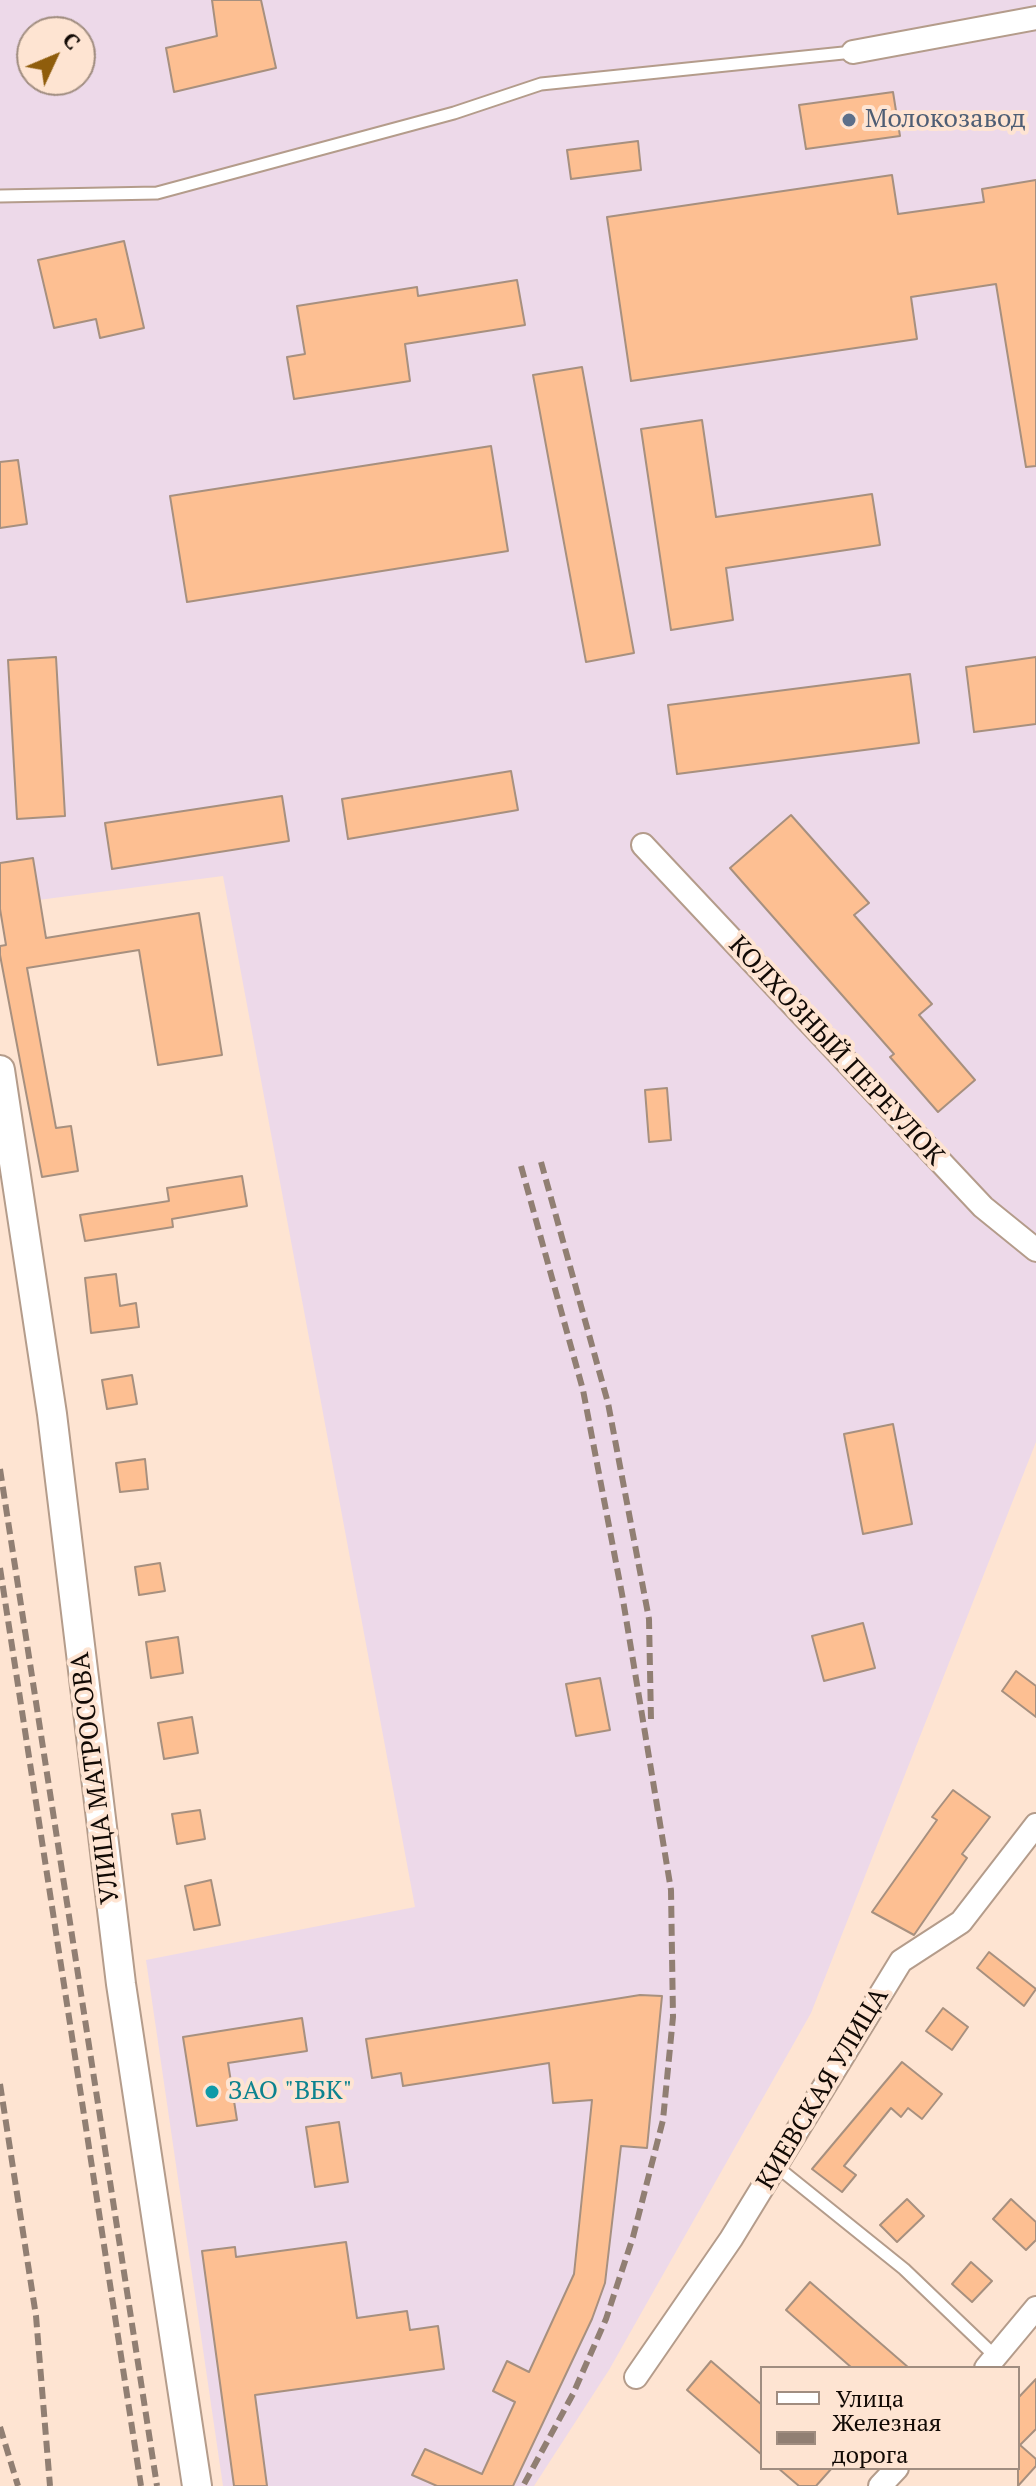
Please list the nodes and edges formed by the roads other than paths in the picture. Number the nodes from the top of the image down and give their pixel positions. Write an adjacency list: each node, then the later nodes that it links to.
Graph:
1 (1036, 18): 2 (street)
2 (853, 52): 3 (lane)
3 (0, 196)
4 (643, 845): 6 (street, КОЛХОЗНЫЙ ПЕРЕУЛОК)
5 (0, 1070): 13 (street, УЛИЦА МАТРОСОВА)
6 (1036, 1250)
7 (1036, 1825): 8 (street, КИЕВСКАЯ УЛИЦА)
8 (776, 2166): 10 (lane); 11 (street, КИЕВСКАЯ УЛИЦА)
9 (1036, 2308): 10 (street)
10 (991, 2363)
11 (636, 2377)
12 (895, 2470): 14 (street)
13 (197, 2486)
14 (880, 2486)

